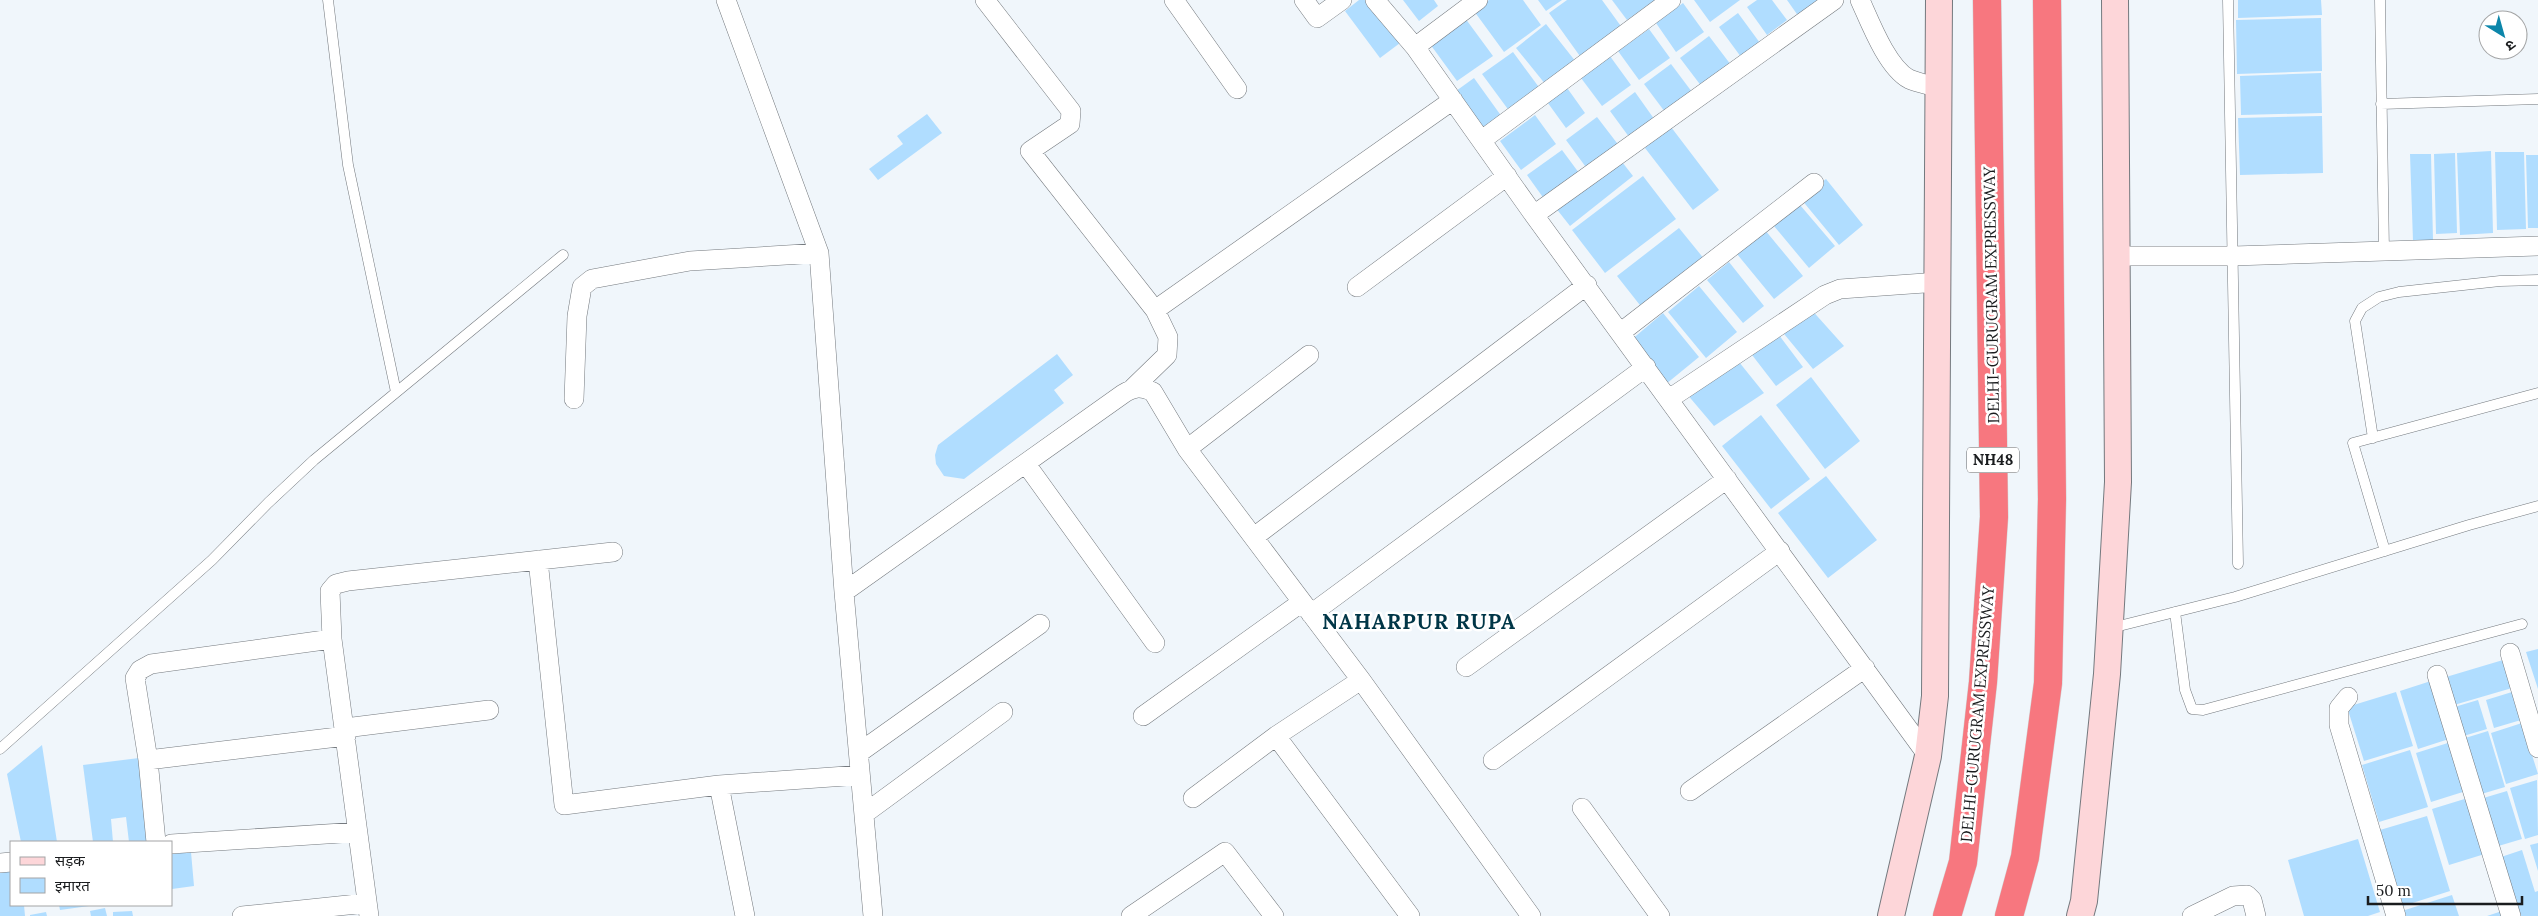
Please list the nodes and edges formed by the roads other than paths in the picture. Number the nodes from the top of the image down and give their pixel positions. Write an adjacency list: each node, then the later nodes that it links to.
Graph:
1 (328, 0): 43 (lane)
2 (726, 0): 30 (street)
3 (985, 0): 38 (street)
4 (1174, 0): 19 (street)
5 (1304, 0): 6 (street)
6 (1342, 0)
7 (1375, 0): 18 (street)
8 (1478, 0): 18 (street)
9 (1671, 0): 24 (street)
10 (1834, 0): 27 (street)
11 (1860, 0): 20 (street)
12 (1939, 0): 20 (main road)
13 (1987, 0): 102 (highway, DELHI-GURUGRAM EXPRESSWAY / NH48)
14 (2047, 0): 103 (highway)
15 (2115, 0): 32 (main road)
16 (2228, 0): 33 (lane)
17 (2380, 0): 23 (lane)
18 (1415, 47): 22 (street)
19 (1237, 88)
20 (1940, 88): 35 (main road)
21 (2538, 99): 23 (lane)
22 (1453, 100): 24 (street); 38 (street)
23 (2381, 104): 29 (lane)
24 (1482, 140): 25 (street)
25 (1507, 176): 27 (street); 37 (street)
26 (1814, 182): 39 (street)
27 (1534, 215): 36 (street)
28 (2538, 246): 29 (street)
29 (2384, 251): 33 (street)
30 (819, 253): 45 (street); 58 (street)
31 (563, 255): 43 (lane)
32 (2117, 256): 33 (street); 63 (main road)
33 (2233, 256): 57 (lane)
34 (2538, 280): 47 (lane)
35 (1939, 282): 46 (street); 80 (main road)
36 (1587, 285): 39 (street); 52 (street)
37 (1357, 287)
38 (1155, 310): 42 (street)
39 (1620, 333): 41 (street)
40 (1309, 355): 48 (street)
41 (1646, 367): 46 (street); 59 (street)
42 (1133, 388): 48 (street); 49 (street)
43 (396, 392): 77 (lane)
44 (2538, 394): 47 (lane)
45 (574, 399)
46 (1668, 399): 50 (street)
47 (2373, 438): 54 (lane)
48 (1187, 449): 52 (street)
49 (1026, 464): 58 (street); 65 (street)
50 (1727, 479): 53 (street); 67 (street)
51 (2538, 506): 54 (lane)
52 (1254, 538): 59 (street)
53 (1780, 551): 68 (street); 82 (street)
54 (2385, 551): 60 (lane)
55 (613, 552): 56 (street)
56 (538, 560): 64 (street); 84 (street)
57 (2238, 564)
58 (844, 592): 79 (street)
59 (1307, 608): 70 (street); 74 (street)
60 (2175, 612): 62 (lane); 63 (lane)
61 (1040, 624): 79 (street)
62 (2522, 624)
63 (2110, 629): 104 (main road)
64 (332, 639): 75 (street); 81 (street)
65 (1155, 644)
66 (2510, 654): 78 (street)
67 (1466, 667)
68 (1865, 668): 80 (street); 85 (street)
69 (2437, 675): 108 (street)
70 (1361, 680): 76 (street); 99 (street)
71 (2348, 697): 107 (street)
72 (489, 710): 75 (street)
73 (1003, 712): 88 (street)
74 (1143, 716)
75 (346, 732): 81 (street); 89 (street)
76 (1276, 736): 86 (street); 98 (street)
77 (0, 748)
78 (2538, 748)
79 (860, 752): 83 (street)
80 (1928, 756): 101 (main road)
81 (148, 760): 90 (street)
82 (1493, 760)
83 (860, 775): 84 (street); 88 (street)
84 (718, 785): 94 (street)
85 (1690, 791)
86 (1193, 798)
87 (1582, 808): 100 (street)
88 (864, 814): 95 (street)
89 (357, 832): 91 (street); 92 (street)
90 (156, 841)
91 (172, 844)
92 (368, 909): 93 (street)
93 (242, 916)
94 (745, 916)
95 (873, 916)
96 (1131, 916): 97 (street)
97 (1274, 916)
98 (1410, 916)
99 (1530, 916)
100 (1660, 916)
101 (1890, 916)
102 (1947, 916)
103 (2010, 916)
104 (2080, 916)
105 (2192, 916): 106 (street)
106 (2256, 916)
107 (2396, 916)
108 (2510, 916)

